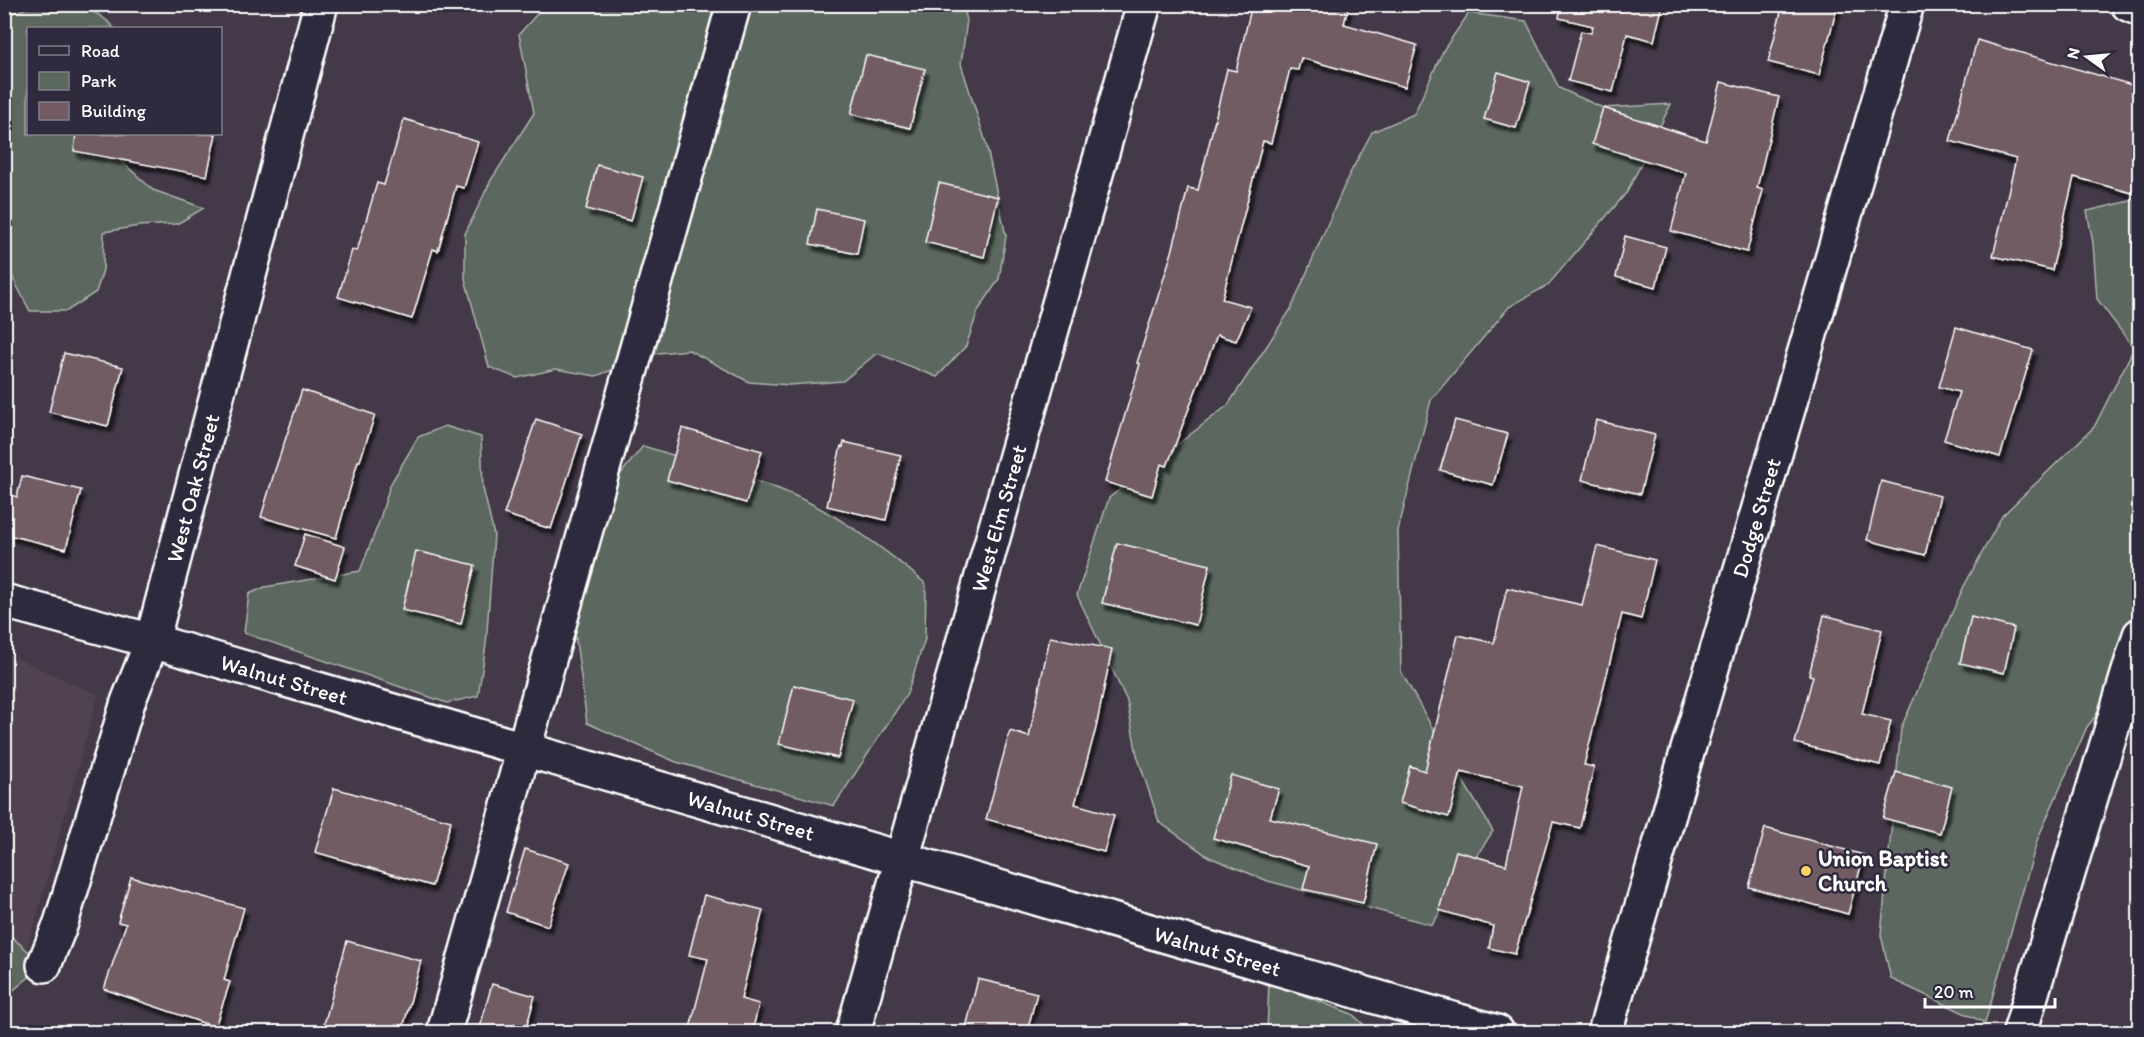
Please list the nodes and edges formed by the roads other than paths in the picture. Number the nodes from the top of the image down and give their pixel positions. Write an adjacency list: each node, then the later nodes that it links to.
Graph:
1 (321, 4): 9 (street, West Oak Street)
2 (734, 4): 10 (street)
3 (1144, 4): 11 (street, West Elm Street)
4 (1907, 4): 16 (street, Dodge Street)
5 (2128, 4): 6 (street)
6 (2139, 9)
7 (4, 601): 9 (street, Walnut Street)
8 (2139, 635): 17 (street)
9 (152, 641): 10 (street, Walnut Street); 12 (street, West Oak Street)
10 (523, 749): 11 (street, Walnut Street); 13 (street)
11 (902, 860): 14 (street, West Elm Street); 15 (street, Walnut Street)
12 (44, 965)
13 (444, 1032)
14 (853, 1032)
15 (1497, 1032)
16 (1605, 1032)
17 (2020, 1032)

